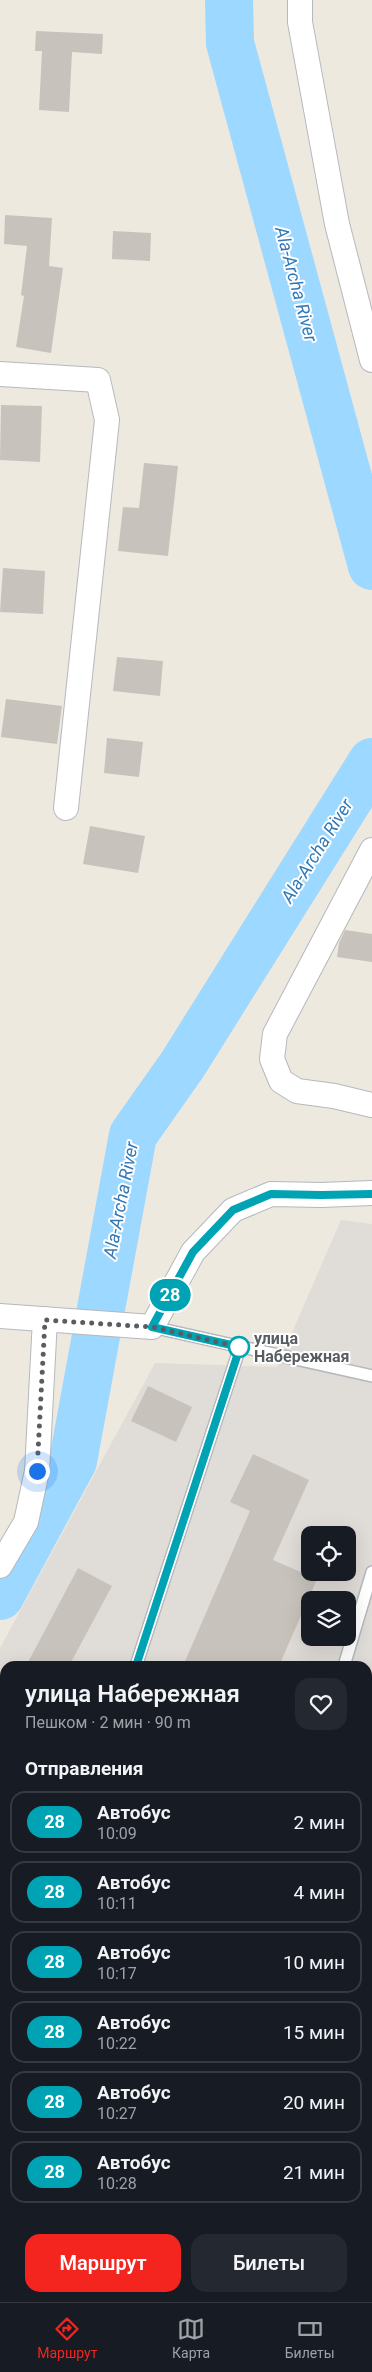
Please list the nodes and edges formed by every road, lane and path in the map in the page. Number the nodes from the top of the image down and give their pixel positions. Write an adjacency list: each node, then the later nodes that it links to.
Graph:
1 (300, 0): 2 (street)
2 (372, 360)
3 (0, 374): 4 (street)
4 (66, 808)
5 (372, 850): 6 (street)
6 (372, 1105)
7 (372, 1194): 10 (street)
8 (0, 1316): 9 (street)
9 (45, 1320): 10 (street); 13 (street)
10 (152, 1327): 11 (lane)
11 (240, 1347): 12 (lane); 15 (lane)
12 (372, 1376)
13 (0, 1566)
14 (372, 1572): 16 (lane)
15 (138, 1661)
16 (345, 1661)

